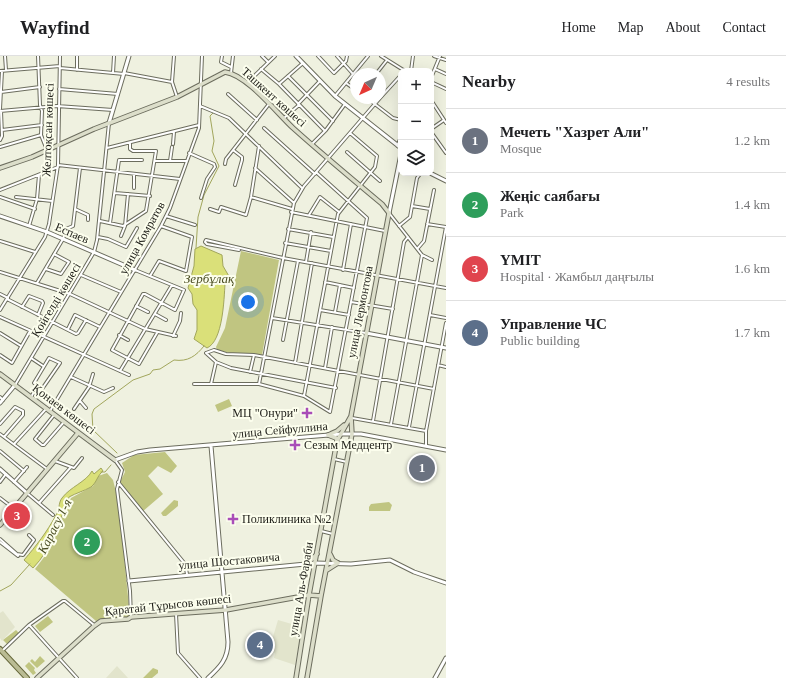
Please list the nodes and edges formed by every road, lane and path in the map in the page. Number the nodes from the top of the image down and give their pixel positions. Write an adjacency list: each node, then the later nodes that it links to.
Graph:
1 (5, 56): 36 (street)
2 (38, 56): 29 (street)
3 (60, 56): 27 (street, Желтоқсан көшесі)
4 (78, 56): 37 (street)
5 (114, 56): 40 (street)
6 (129, 56): 41 (street)
7 (174, 56): 48 (street)
8 (202, 56): 51 (street, улица Комратов)
9 (222, 56): 28 (street)
10 (233, 56): 28 (street)
11 (262, 56): 24 (street)
12 (275, 56): 24 (street)
13 (296, 56): 25 (street)
14 (318, 56): 26 (street)
15 (337, 56): 26 (street)
16 (347, 56): 26 (street)
17 (368, 56): 30 (street)
18 (381, 56): 22 (street)
19 (413, 56): 33 (street)
20 (434, 56): 21 (street)
21 (440, 57): 23 (street); 35 (street)
22 (387, 60): 31 (street); 32 (street)
23 (446, 60)
24 (268, 62): 34 (street)
25 (303, 63): 44 (street); 47 (street)
26 (344, 64): 39 (street)
27 (60, 67): 29 (street); 37 (street); 56 (street, Желтоқсан көшесі)
28 (232, 67): 42 (street)
29 (39, 68): 36 (street); 55 (street)
30 (358, 68)
31 (381, 68)
32 (399, 68)
33 (411, 68)
34 (261, 69): 52 (street); 53 (street)
35 (435, 69): 43 (street)
36 (6, 70): 38 (street)
37 (77, 70): 40 (street)
38 (1, 71): 59 (street)
39 (350, 71)
40 (113, 73): 41 (street)
41 (124, 73): 48 (street); 60 (street)
42 (231, 73): 51 (main road, Ташкент көшесі); 52 (main road, Ташкент көшесі)
43 (446, 74)
44 (288, 76): 53 (street); 62 (street)
45 (350, 78): 49 (street)
46 (398, 78): 58 (street)
47 (320, 81): 62 (street); 63 (street)
48 (172, 82): 64 (street)
49 (346, 83): 54 (street); 63 (street)
50 (434, 83): 57 (street)
51 (201, 84): 64 (main road, Ташкент көшесі); 70 (street, улица Комратов)
52 (246, 84): 65 (main road, Ташкент көшесі)
53 (279, 84): 66 (street)
54 (350, 86)
55 (40, 87): 59 (street); 71 (street)
56 (59, 89): 60 (street); 72 (street, Желтоқсан көшесі)
57 (446, 89)
58 (386, 91)
59 (1, 92): 73 (street)
60 (118, 94): 74 (street)
61 (228, 94): 78 (street)
62 (306, 95): 66 (street); 80 (street)
63 (335, 96): 67 (street)
64 (177, 97): 81 (main road, Ташкент көшесі)
65 (269, 104): 76 (main road, Ташкент көшесі); 78 (street)
66 (298, 104): 76 (street); 88 (street)
67 (345, 104): 75 (street); 80 (street)
68 (375, 104): 75 (street); 77 (street)
69 (434, 104): 79 (street)
70 (200, 106): 84 (street, улица Комратов); 90 (street)
71 (41, 107): 72 (street); 73 (street); 83 (street)
72 (60, 107): 74 (street); 98 (street, Желтоқсан көшесі)
73 (0, 110): 87 (street)
74 (113, 110): 81 (street)
75 (363, 118): 91 (street); 100 (street)
76 (283, 119): 97 (main road, Ташкент көшесі)
77 (398, 119)
78 (257, 120): 90 (street)
79 (444, 120): 82 (street); 86 (street)
80 (333, 121): 88 (street)
81 (109, 123): 98 (main road, Ташкент көшесі); 103 (street, Қойгелді көшесі)
82 (446, 123)
83 (42, 125): 87 (street); 92 (street)
84 (199, 125): 89 (street); 107 (street, улица Комратов)
85 (264, 128): 122 (street)
86 (434, 128)
87 (2, 130): 94 (street)
88 (325, 131): 97 (street)
89 (174, 132): 95 (street); 96 (street)
90 (245, 133): 99 (street); 105 (street)
91 (350, 133): 109 (street); 123 (street)
92 (41, 135): 102 (street); 104 (street)
93 (434, 135): 108 (street)
94 (0, 140)
95 (130, 143): 103 (street); 111 (street)
96 (173, 144)
97 (312, 144): 109 (main road, Ташкент көшесі)
98 (59, 145): 104 (main road, Ташкент көшесі); 115 (street, Желтоқсан көшесі)
99 (259, 146): 116 (street); 135 (street)
100 (398, 146)
101 (172, 147): 112 (street)
102 (0, 148)
103 (107, 148): 120 (street, Қойгелді көшесі)
104 (47, 150): 117 (main road, Ташкент көшесі)
105 (233, 150): 114 (street); 132 (street)
106 (347, 152): 123 (street)
107 (189, 153): 113 (street, улица Комратов); 144 (street)
108 (446, 154)
109 (328, 158): 122 (street); 133 (main road, Ташкент көшесі)
110 (142, 160): 121 (street)
111 (155, 160): 112 (street); 127 (street)
112 (170, 161): 113 (street)
113 (186, 161): 129 (street, улица Комратов)
114 (225, 164)
115 (58, 166): 118 (street); 125 (street); 146 (street, Желтоқсан көшесі)
116 (255, 167): 143 (street); 148 (street)
117 (0, 168)
118 (80, 168): 120 (street); 151 (street)
119 (398, 169): 156 (street)
120 (104, 171): 121 (street); 161 (street, Қойгелді көшесі)
121 (117, 172): 124 (street); 138 (street)
122 (316, 173): 135 (street); 147 (street)
123 (371, 173): 130 (street); 133 (street)
124 (134, 174): 127 (street); 134 (street)
125 (39, 175): 136 (street); 145 (street)
126 (434, 175): 131 (street)
127 (153, 176): 129 (street); 141 (street)
128 (419, 176): 149 (street)
129 (180, 179): 159 (street, улица Комратов)
130 (380, 181)
131 (446, 181)
132 (235, 185)
133 (361, 186): 147 (street); 156 (main road, Ташкент көшесі)
134 (134, 188)
135 (302, 188): 148 (street)
136 (0, 190)
137 (434, 190): 153 (street)
138 (114, 193): 139 (street); 163 (street)
139 (128, 194): 141 (street); 168 (street)
140 (16, 196): 145 (street)
141 (150, 196): 168 (street)
142 (0, 197): 150 (street)
143 (252, 197): 152 (street); 154 (street)
144 (201, 198)
145 (37, 199): 146 (street); 150 (street)
146 (52, 201): 176 (street, Желтоқсан көшесі)
147 (348, 201): 155 (street); 171 (street)
148 (294, 203): 154 (street)
149 (412, 206): 153 (street); 170 (street)
150 (35, 209): 167 (street)
151 (76, 209): 160 (street); 182 (street)
152 (210, 209)
153 (430, 209): 165 (street)
154 (292, 210): 157 (street); 173 (street)
155 (339, 212): 157 (street); 162 (street)
156 (389, 213): 170 (street, Ташкент көшесі); 175 (main road, улица Лермонтова)
157 (309, 215): 162 (street)
158 (0, 216): 167 (street, Еспаев)
159 (166, 216): 166 (street); 169 (street, улица Комратов)
160 (88, 220)
161 (100, 221): 163 (street); 179 (street, Қойгелді көшесі)
162 (336, 221): 164 (street); 180 (street)
163 (110, 223): 168 (street)
164 (351, 224): 171 (street); 201 (street)
165 (427, 224): 174 (street); 186 (street)
166 (195, 225)
167 (29, 226): 176 (street, Еспаев)
168 (125, 226): 178 (street)
169 (161, 226): 200 (street, улица Комратов); 205 (street)
170 (399, 226): 181 (street, Ташкент көшесі)
171 (365, 227): 175 (street); 203 (street)
172 (137, 228): 179 (street)
173 (288, 228): 177 (street); 184 (street)
174 (446, 228): 214 (street)
175 (385, 231): 206 (main road, улица Лермонтова)
176 (47, 232): 182 (street, Еспаев); 189 (street, Желтоқсан көшесі)
177 (311, 232): 180 (street); 185 (street)
178 (121, 236)
179 (98, 237): 190 (street, Қойгелді көшесі)
180 (333, 237): 188 (street)
181 (408, 237): 186 (street, Ташкент көшесі); 208 (street)
182 (63, 239): 190 (street, Еспаев); 191 (street)
183 (0, 241): 189 (street)
184 (285, 243): 185 (street); 193 (street)
185 (308, 247): 188 (street); 196 (street)
186 (418, 248): 192 (street, Ташкент көшесі)
187 (239, 250): 193 (street)
188 (331, 251): 198 (street)
189 (35, 252): 207 (street, Желтоқсан көшесі)
190 (94, 252): 200 (street, Еспаев); 204 (street, Қойгелді көшесі)
191 (54, 254): 199 (street); 199 (street)
192 (422, 254): 194 (street, Ташкент көшесі); 211 (street)
193 (283, 258): 195 (street); 238 (street)
194 (432, 260)
195 (298, 261): 196 (street); 243 (street)
196 (306, 262): 197 (street)
197 (312, 263): 198 (street); 244 (street)
198 (328, 267): 201 (street); 209 (street)
199 (46, 269): 210 (street)
200 (135, 270): 205 (street); 217 (street, улица Комратов)
201 (343, 270): 203 (street)
202 (0, 272): 207 (street)
203 (358, 273): 206 (street); 215 (street)
204 (81, 275): 217 (street); 219 (street, Қойгелді көшесі)
205 (150, 276): 212 (street)
206 (377, 276): 208 (street); 223 (main road, улица Лермонтова)
207 (20, 278): 210 (street); 220 (street, Желтоқсан көшесі)
208 (398, 280): 211 (street); 226 (street)
209 (325, 282): 213 (street); 228 (street)
210 (38, 283): 219 (street)
211 (417, 283): 214 (street); 262 (street)
212 (172, 285): 222 (street); 222 (street)
213 (340, 285): 215 (street); 231 (street)
214 (435, 286): 216 (street); 236 (street)
215 (354, 288): 221 (street)
216 (446, 288)
217 (121, 292): 229 (street, улица Комратов)
218 (0, 294): 220 (street)
219 (70, 294): 229 (street); 245 (street, Қойгелді көшесі)
220 (8, 298): 225 (street); 227 (street, Желтоқсан көшесі)
221 (351, 302): 223 (street); 235 (street)
222 (162, 303): 224 (street); 233 (street)
223 (371, 305): 226 (street); 256 (main road, улица Лермонтова)
224 (136, 306): 230 (street); 241 (street)
225 (22, 307): 234 (street); 234 (street)
226 (393, 309): 258 (street)
227 (0, 310)
228 (320, 310): 231 (street); 247 (street)
229 (110, 312): 241 (street); 248 (street, улица Комратов)
230 (148, 312)
231 (334, 312): 235 (street)
232 (181, 313): 255 (street)
233 (155, 314): 242 (street); 250 (street)
234 (38, 315): 245 (street)
235 (349, 315): 252 (street)
236 (430, 315): 239 (street); 263 (street)
237 (0, 317): 253 (street)
238 (272, 318): 243 (street); 269 (street)
239 (446, 318)
240 (86, 320): 248 (street); 251 (street); 251 (street)
241 (127, 320): 250 (street); 257 (street)
242 (166, 320)
243 (287, 321): 244 (street); 261 (street)
244 (301, 322): 247 (street); 273 (street)
245 (53, 323): 251 (street); 259 (street, Қойгелді көшесі)
246 (446, 323): 265 (street)
247 (317, 324): 249 (street); 274 (street)
248 (100, 327): 267 (street, улица Комратов)
249 (332, 327): 252 (street); 278 (street)
250 (145, 328): 255 (street); 271 (street)
251 (68, 329)
252 (346, 330): 256 (street); 280 (street)
253 (30, 331): 259 (street); 264 (street)
254 (0, 333): 264 (street)
255 (157, 333): 271 (street)
256 (366, 333): 258 (street); 286 (main road, улица Лермонтова)
257 (119, 335): 260 (street); 271 (street)
258 (388, 337): 262 (street); 288 (street)
259 (44, 338): 267 (street); 270 (street, Қойгелді көшесі)
260 (128, 340)
261 (283, 340)
262 (406, 340): 263 (street); 290 (street)
263 (425, 343): 265 (street); 297 (street)
264 (21, 346): 266 (street)
265 (444, 347): 275 (street)
266 (0, 355)
267 (84, 355): 279 (street); 287 (street, улица Комратов)
268 (254, 355): 269 (street); 272 (street); 281 (street)
269 (264, 357): 273 (street); 282 (street)
270 (31, 358): 276 (street); 294 (street, Қойгелді көшесі)
271 (127, 359): 279 (street)
272 (216, 362): 281 (street); 292 (street)
273 (295, 363): 274 (street)
274 (309, 365): 278 (street); 289 (street)
275 (438, 365): 277 (street); 300 (street)
276 (43, 366): 295 (street); 295 (street)
277 (446, 367)
278 (325, 368): 280 (street)
279 (120, 371): 285 (street)
280 (338, 371): 286 (street); 299 (street)
281 (250, 372): 282 (street)
282 (260, 373): 289 (street); 293 (street)
283 (0, 374): 294 (main road, Қонаев көшесі)
284 (93, 374): 296 (street)
285 (129, 375)
286 (358, 375): 288 (street); 312 (main road, улица Лермонтова)
287 (71, 377): 296 (street); 310 (street, улица Комратов)
288 (380, 379): 290 (street); 314 (street)
289 (306, 382): 299 (street); 301 (street)
290 (398, 383): 297 (street); 317 (street)
291 (194, 384): 292 (street)
292 (211, 384): 293 (street)
293 (259, 384): 301 (street)
294 (15, 386): 303 (main road, Қонаев көшесі); 304 (street)
295 (37, 387): 303 (street)
296 (89, 387): 298 (street); 305 (street)
297 (417, 387): 300 (street); 318 (street)
298 (113, 388)
299 (336, 388): 301 (street)
300 (434, 390): 319 (street)
301 (304, 396)
302 (0, 397): 304 (street)
303 (30, 397): 308 (main road, Қонаев көшесі)
304 (3, 400): 306 (street)
305 (80, 400): 307 (street); 309 (street)
306 (0, 403)
307 (86, 408)
308 (46, 409): 310 (main road, Қонаев көшесі); 327 (street)
309 (74, 409)
310 (50, 412): 311 (main road, Қонаев көшесі)
311 (54, 415): 315 (main road, Қонаев көшесі); 315 (street)
312 (351, 417): 313 (main road, улица Аль-Фараби); 314 (street); 323 (main road, улица Аль-Фараби)
313 (347, 421): 322 (main road, улица Аль-Фараби); 324 (main road)
314 (373, 421): 317 (street)
315 (64, 422): 320 (main road, Қонаев көшесі)
316 (0, 424): 325 (street)
317 (390, 424): 318 (street)
318 (409, 427): 319 (street)
319 (426, 431): 329 (street)
320 (78, 433): 334 (main road); 335 (main road, Қонаев көшесі)
321 (0, 434): 325 (street)
322 (341, 434): 323 (street, улица Сейфуллина); 324 (street, улица Сейфуллина); 326 (main road, улица Аль-Фараби)
323 (352, 434): 329 (street, улица Сейфуллина); 336 (main road, улица Аль-Фараби)
324 (328, 435): 326 (main road); 328 (street, улица Сейфуллина)
325 (4, 437): 327 (street)
326 (337, 441): 333 (main road, улица Аль-Фараби)
327 (14, 444): 340 (street)
328 (211, 446): 335 (street, улица Сейфуллина); 366 (street)
329 (426, 446): 330 (street, улица Сейфуллина)
330 (446, 450)
331 (0, 451): 341 (street)
332 (82, 458): 338 (street)
333 (334, 459): 336 (street); 354 (main road, улица Аль-Фараби)
334 (54, 460): 338 (street); 340 (main road)
335 (115, 460): 345 (street)
336 (347, 462): 355 (main road, улица Аль-Фараби)
337 (27, 467): 341 (street)
338 (71, 467): 349 (street)
339 (0, 469): 342 (street)
340 (47, 469): 346 (main road)
341 (24, 471): 344 (street)
342 (6, 474): 343 (street); 344 (street)
343 (0, 482)
344 (14, 482): 346 (street)
345 (118, 482): 368 (street); 369 (street)
346 (27, 493): 349 (street); 351 (main road)
347 (0, 498): 348 (street)
348 (3, 501): 350 (street); 351 (street)
349 (39, 503): 352 (street)
350 (0, 504)
351 (14, 509): 353 (main road)
352 (52, 515)
353 (0, 525)
354 (321, 531): 355 (street); 360 (main road, улица Аль-Фараби)
355 (333, 534): 359 (main road, улица Аль-Фараби)
356 (29, 536): 361 (street)
357 (0, 539): 361 (street)
358 (0, 542): 361 (street)
359 (329, 552): 363 (main road, улица Аль-Фараби); 364 (main road)
360 (317, 553): 362 (main road, улица Аль-Фараби); 365 (main road)
361 (17, 554)
362 (316, 563): 363 (street, улица Шостаковича); 365 (street, улица Шостаковича); 371 (main road, улица Аль-Фараби)
363 (328, 563): 364 (street, улица Шостаковича); 367 (main road, улица Аль-Фараби)
364 (338, 563): 367 (main road); 370 (street, улица Шостаковича)
365 (307, 564): 366 (street, улица Шостаковича)
366 (223, 571): 368 (street, улица Шостаковича); 373 (street)
367 (326, 573): 372 (main road, улица Аль-Фараби)
368 (187, 574): 369 (street, улица Шостаковича)
369 (129, 580): 375 (street)
370 (446, 583)
371 (309, 595): 372 (main road, Қаратай Тұрысов көшесі); 373 (main road, Қаратай Тұрысов көшесі); 386 (main road, улица Аль-Фараби)
372 (320, 596): 387 (main road, улица Аль-Фараби)
373 (226, 610): 374 (main road, Қаратай Тұрысов көшесі); 385 (street)
374 (176, 614): 375 (main road, Қаратай Тұрысов көшесі); 384 (street)
375 (131, 617): 376 (main road, Қаратай Тұрысов көшесі)
376 (95, 625): 377 (street); 379 (main road, Қаратай Тұрысов көшесі)
377 (29, 626): 378 (street); 379 (street)
378 (1, 649): 381 (main road)
379 (58, 658): 382 (main road, Қаратай Тұрысов көшесі); 383 (street)
380 (446, 658): 388 (street)
381 (27, 678)
382 (37, 678)
383 (77, 678)
384 (200, 678)
385 (208, 678)
386 (296, 678)
387 (307, 678)
388 (435, 678)

